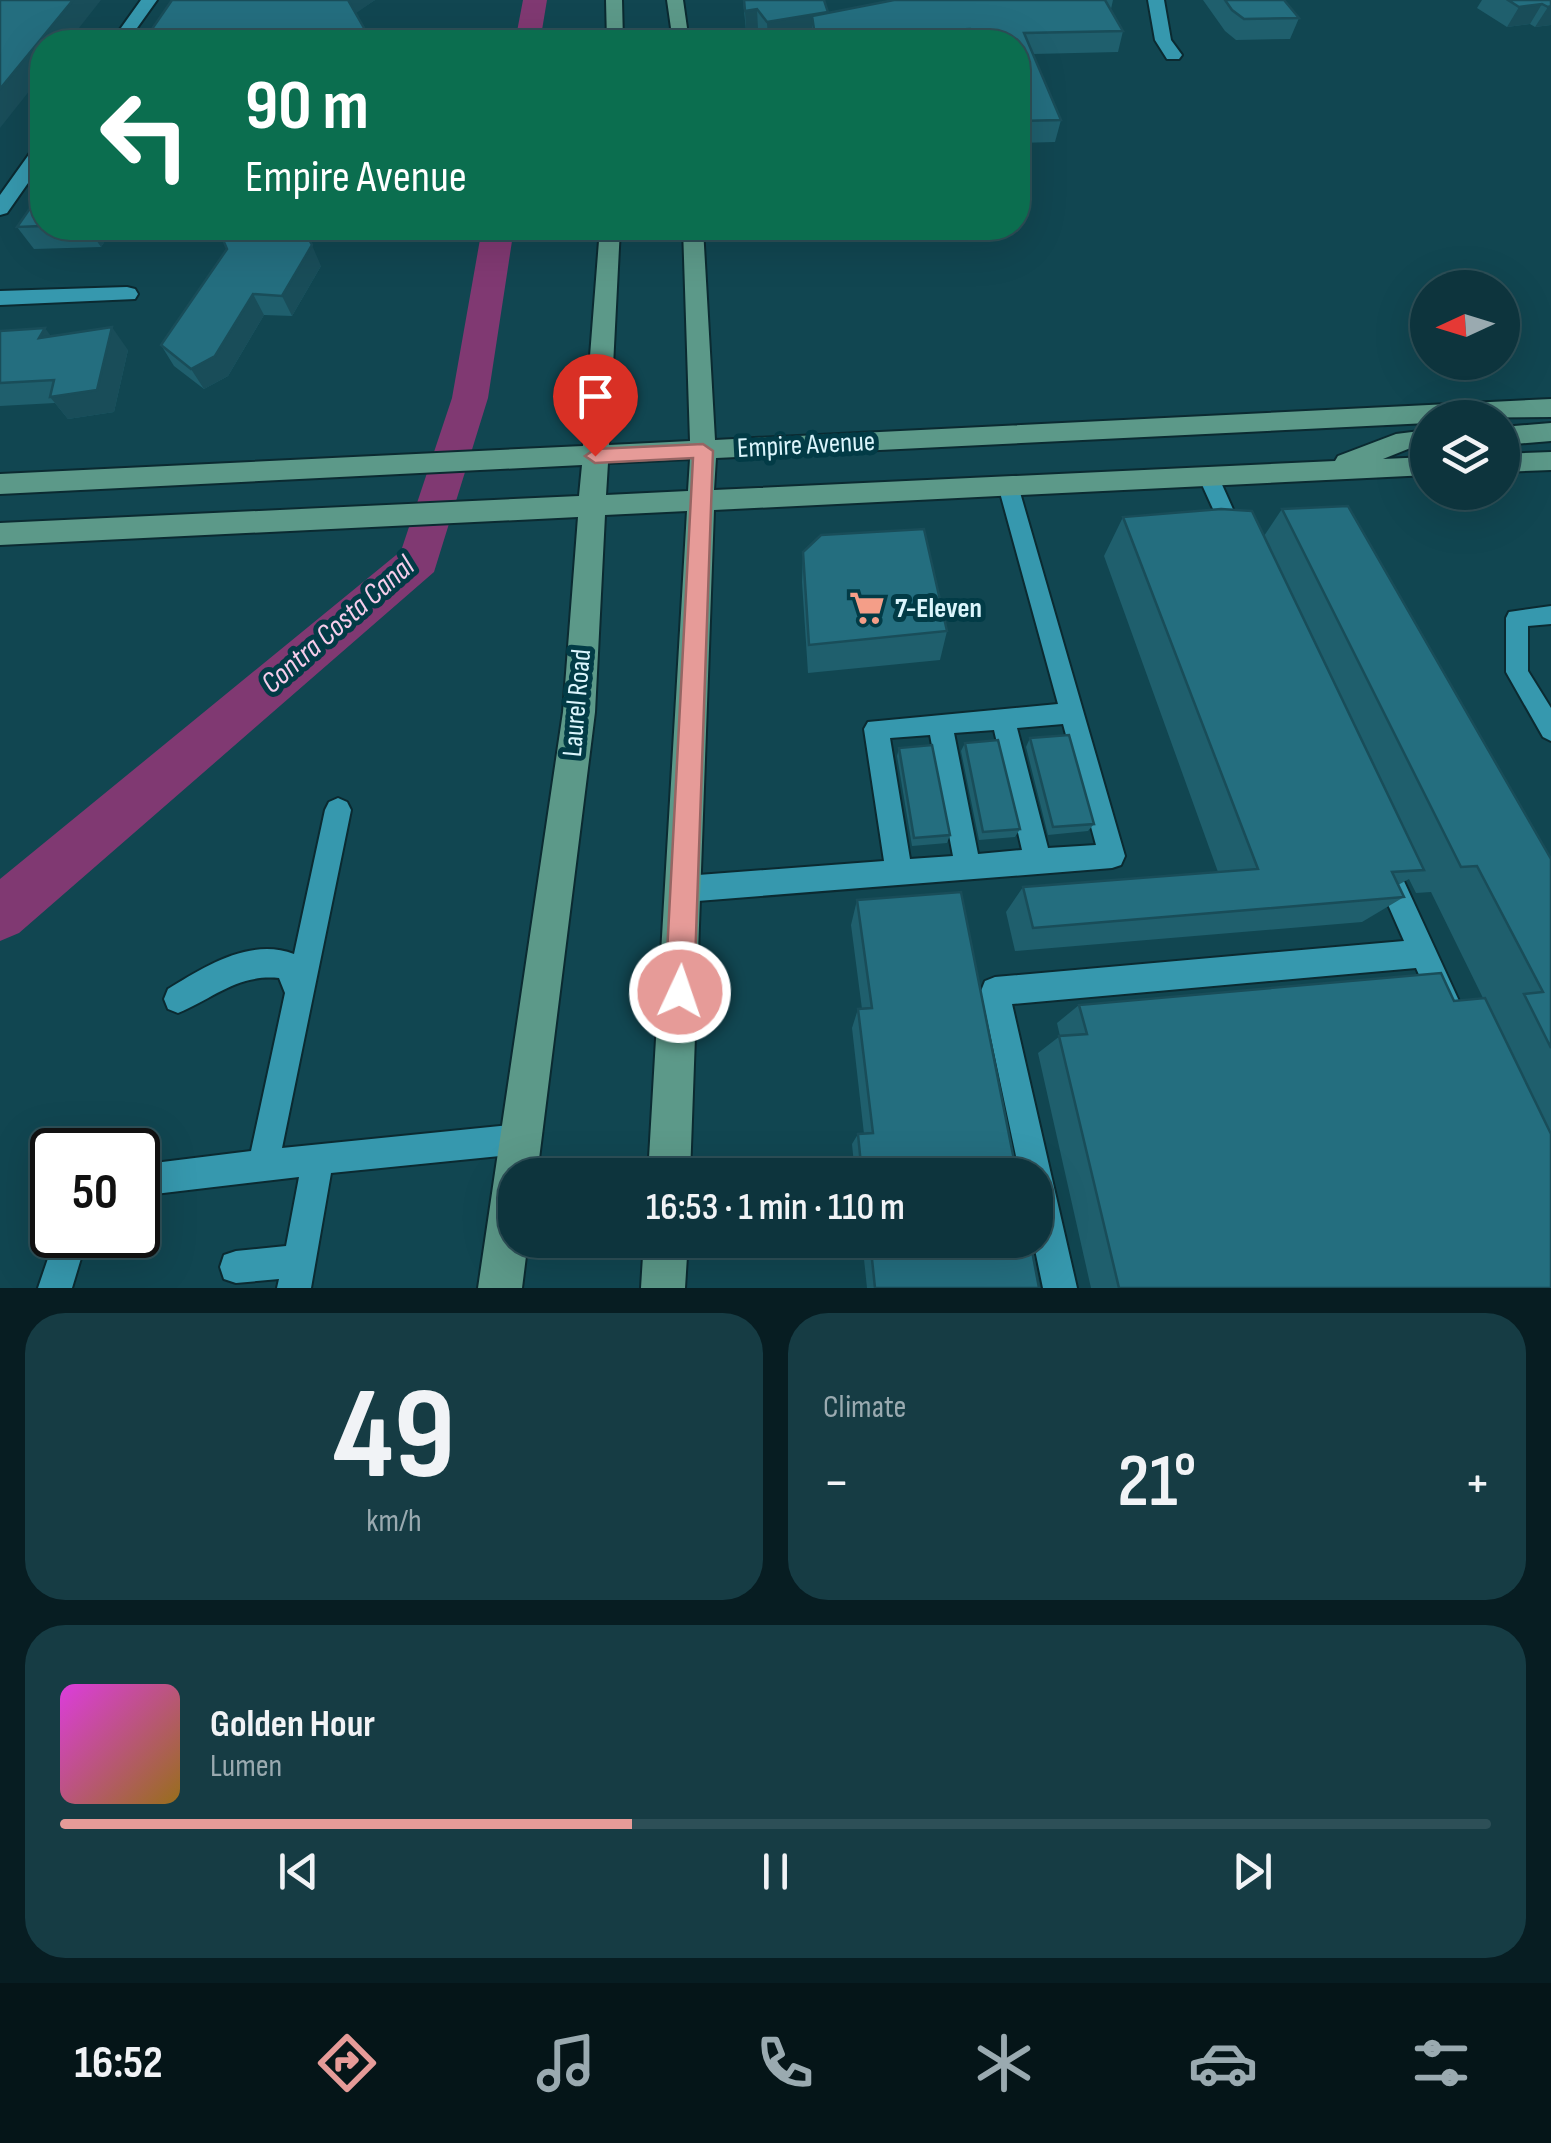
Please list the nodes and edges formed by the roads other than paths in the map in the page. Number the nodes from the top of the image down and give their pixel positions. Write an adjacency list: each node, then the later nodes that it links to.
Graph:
1 (148, 0): 5 (street)
2 (614, 0): 6 (main road)
3 (675, 0): 7 (main road)
4 (1156, 0): 8 (street)
5 (127, 30)
6 (615, 30)
7 (679, 30)
8 (1173, 55)
9 (30, 167): 10 (street)
10 (0, 209)
11 (609, 240): 20 (main road, Laurel Road)
12 (694, 240): 19 (main road)
13 (127, 294): 14 (street)
14 (0, 298)
15 (1551, 408): 19 (main road, Empire Avenue)
16 (1551, 432): 17 (main road)
17 (1520, 435)
18 (1410, 440): 24 (main road)
19 (703, 451): 20 (main road, Empire Avenue); 28 (main road)
20 (595, 456): 26 (main road, Empire Avenue); 29 (main road, Laurel Road)
21 (1551, 461): 22 (main road)
22 (1520, 462)
23 (1410, 467): 24 (main road, Empire Avenue)
24 (1331, 471): 25 (main road, Empire Avenue)
25 (1209, 478): 27 (main road, Empire Avenue); 31 (lane)
26 (0, 484)
27 (1010, 489): 28 (main road, Empire Avenue); 33 (lane)
28 (702, 503): 29 (main road, Empire Avenue); 42 (main road)
29 (592, 508): 30 (main road, Empire Avenue); 47 (main road, Laurel Road)
30 (0, 534)
31 (1247, 565)
32 (1551, 615): 36 (lane)
33 (1070, 713): 34 (lane); 39 (lane)
34 (1003, 719): 35 (lane); 39 (lane)
35 (940, 724): 40 (lane); 41 (lane)
36 (1551, 730)
37 (338, 810): 44 (lane)
38 (1375, 846): 43 (lane)
39 (1038, 862): 40 (lane)
40 (968, 867): 41 (lane)
41 (900, 872): 42 (lane)
42 (686, 889): 48 (main road)
43 (1424, 954): 46 (lane); 61 (lane)
44 (300, 994): 45 (lane); 51 (lane)
45 (178, 999)
46 (1456, 1023)
47 (518, 1158)
48 (670, 1158)
49 (318, 1159): 50 (lane); 51 (lane); 57 (lane)
50 (498, 1164)
51 (263, 1166): 52 (lane)
52 (160, 1178)
53 (68, 1258): 58 (lane)
54 (504, 1258): 59 (main road, Laurel Road)
55 (665, 1258): 60 (main road)
56 (236, 1266): 57 (lane)
57 (296, 1275)
58 (63, 1285)
59 (500, 1288)
60 (663, 1288)
61 (1060, 1288)

